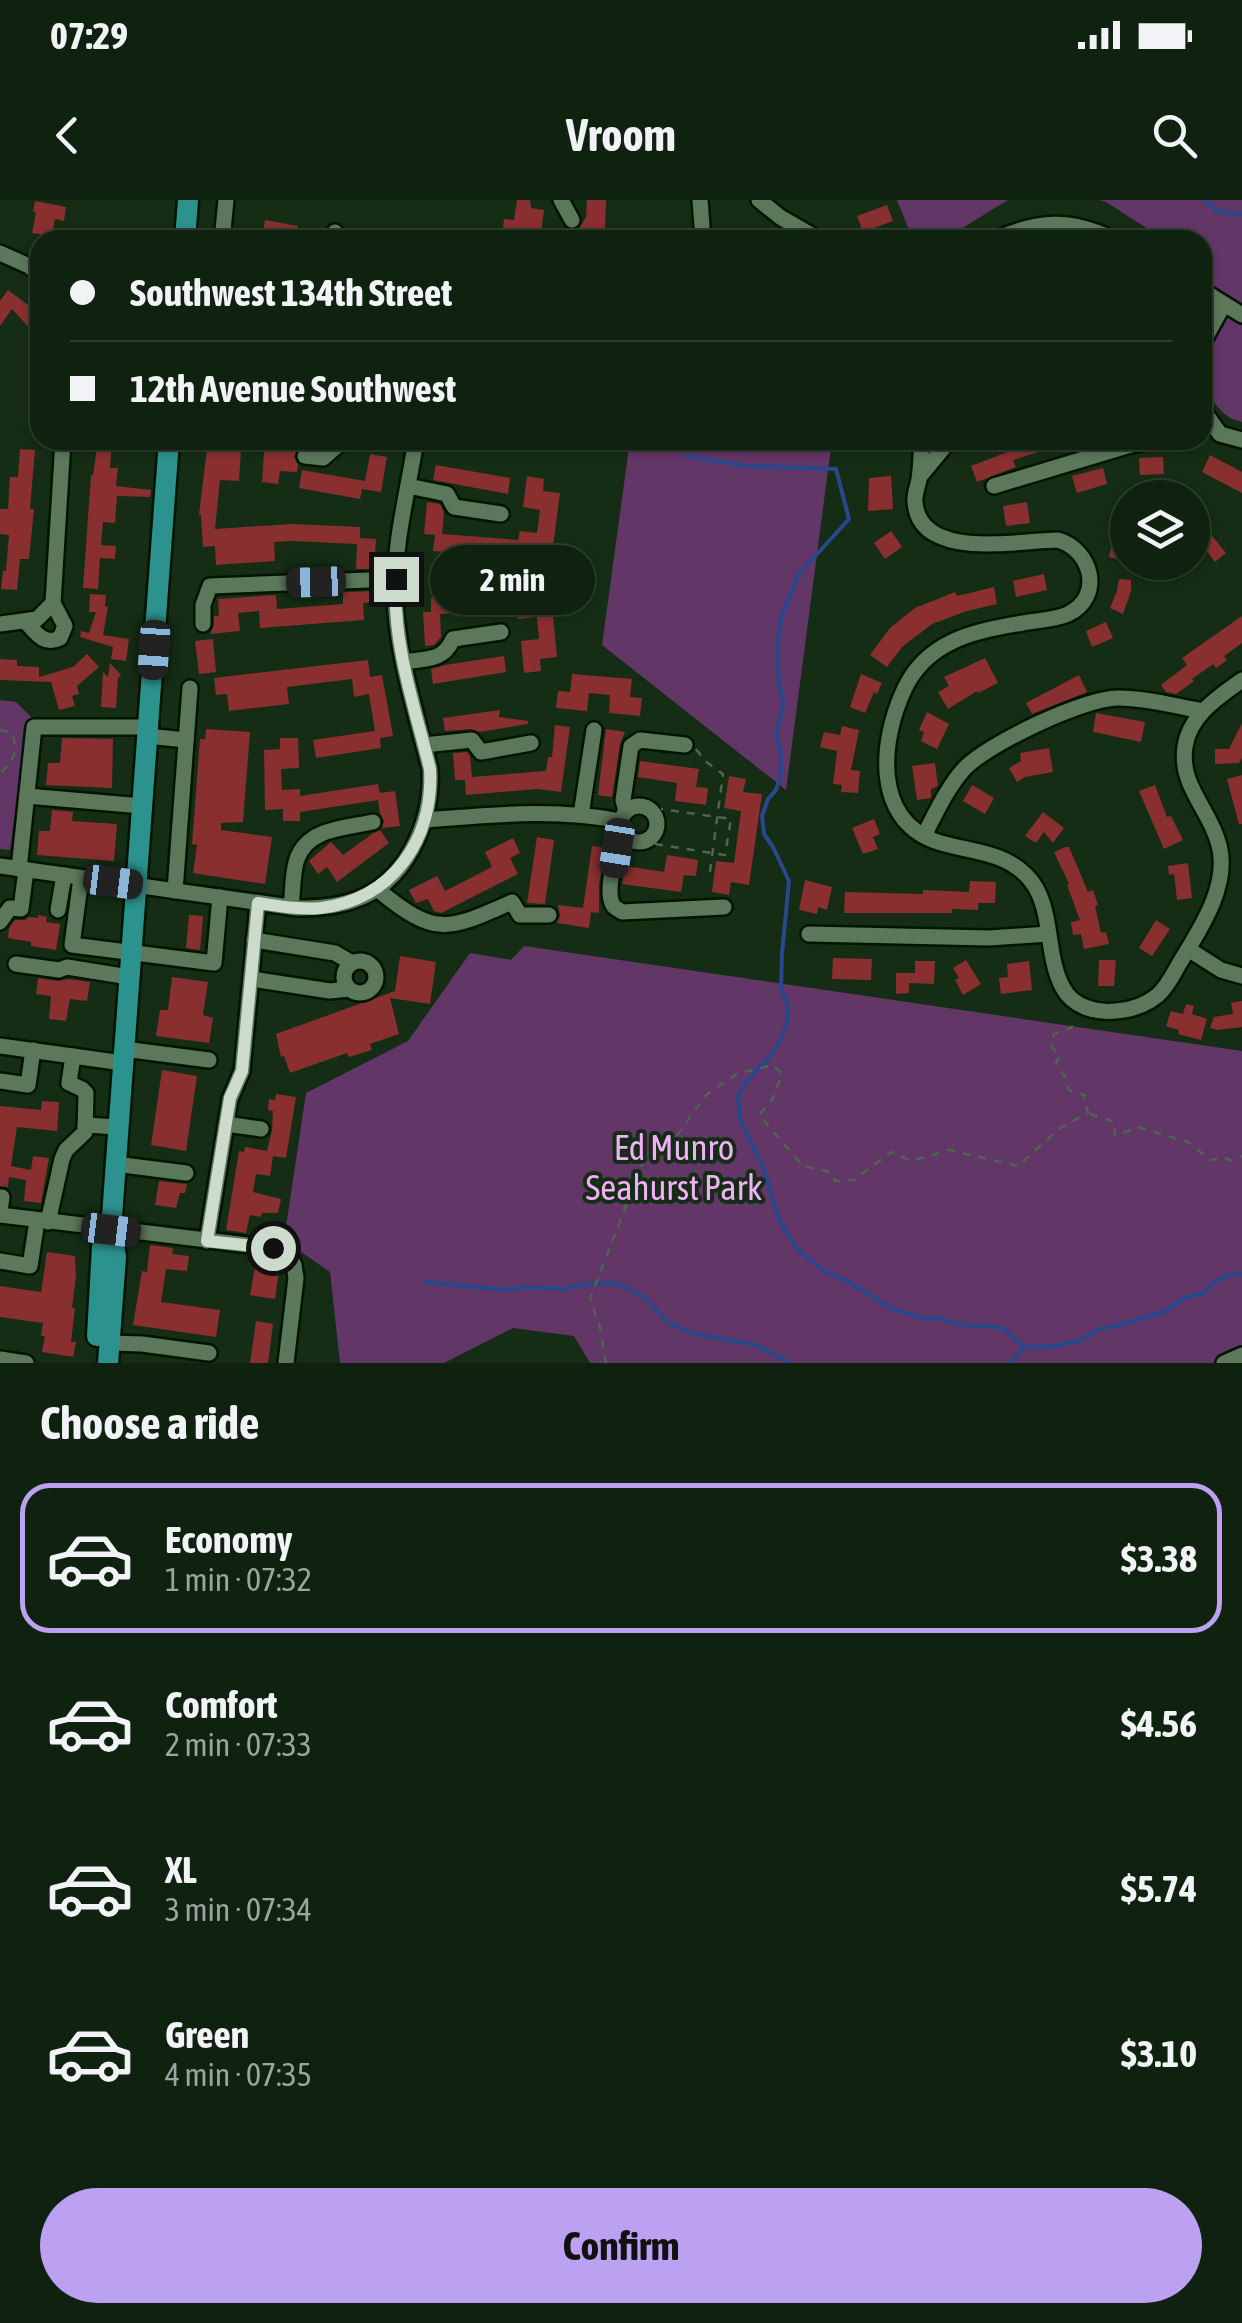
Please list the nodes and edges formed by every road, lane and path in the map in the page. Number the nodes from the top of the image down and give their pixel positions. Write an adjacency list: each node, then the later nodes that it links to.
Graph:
1 (188, 200): 8 (main road)
2 (226, 200): 9 (street)
3 (561, 200): 6 (street)
4 (700, 200): 7 (street)
5 (759, 200): 10 (street)
6 (572, 220)
7 (702, 226)
8 (185, 230)
9 (223, 230)
10 (802, 230)
11 (1019, 230): 12 (street)
12 (1091, 230)
13 (0, 252): 14 (street)
14 (30, 264)
15 (1233, 310): 16 (street)
16 (1212, 333)
17 (1212, 423): 19 (street)
18 (1212, 434): 19 (street)
19 (1220, 434): 20 (street)
20 (1242, 440)
21 (63, 450): 34 (street)
22 (168, 450): 45 (main road)
23 (334, 450): 28 (street)
24 (414, 450): 30 (street)
25 (921, 450): 29 (street)
26 (942, 450): 29 (street)
27 (1114, 450): 31 (street)
28 (305, 456)
29 (919, 479): 59 (street)
30 (408, 486): 32 (street); 33 (street)
31 (994, 486)
32 (502, 514)
33 (396, 579): 37 (street); 39 (street)
34 (53, 603): 35 (street); 35 (street)
35 (26, 622): 36 (street)
36 (0, 624)
37 (204, 624)
38 (501, 632): 39 (street)
39 (404, 662): 49 (street)
40 (1242, 680): 42 (street)
41 (190, 688): 46 (street)
42 (1202, 711): 59 (street); 80 (street)
43 (0, 730): 50 (path)
44 (594, 730): 54 (street)
45 (148, 732): 46 (street); 51 (street); 52 (main road)
46 (186, 740): 69 (street)
47 (531, 743): 49 (street)
48 (685, 745): 55 (path); 57 (street)
49 (424, 746): 56 (street)
50 (0, 774)
51 (26, 796): 52 (street); 63 (street)
52 (142, 806): 67 (main road)
53 (662, 808): 55 (path)
54 (582, 815): 56 (street); 57 (street)
55 (717, 817): 61 (path); 61 (path)
56 (425, 820): 68 (street)
57 (623, 821): 72 (street)
58 (373, 822): 73 (street)
59 (924, 836): 78 (street)
60 (655, 844): 61 (path)
61 (712, 853): 66 (path)
62 (0, 866): 63 (street)
63 (23, 869): 64 (street); 76 (street)
64 (64, 875): 65 (street); 74 (street)
65 (81, 878): 67 (street); 81 (street)
66 (709, 878)
67 (136, 885): 69 (street); 81 (main road)
68 (378, 889): 73 (street); 75 (street)
69 (175, 891): 70 (street)
70 (220, 897): 71 (street); 81 (street)
71 (258, 903): 73 (street); 79 (street)
72 (724, 907)
73 (291, 908)
74 (58, 910)
75 (549, 916)
76 (0, 922)
77 (808, 934): 78 (street)
78 (1048, 934): 88 (street)
79 (254, 940): 82 (street); 86 (street)
80 (1188, 949): 84 (street); 88 (street)
81 (131, 954): 85 (main road)
82 (352, 963): 87 (street); 87 (street)
83 (16, 964): 85 (street)
84 (1242, 976)
85 (129, 977): 92 (main road)
86 (252, 979): 87 (street); 96 (street)
87 (349, 990)
88 (1097, 1010): 95 (path)
89 (0, 1046): 90 (street)
90 (32, 1050): 91 (street); 94 (street)
91 (73, 1056): 92 (street); 97 (street)
92 (123, 1056): 93 (street); 98 (main road)
93 (209, 1060)
94 (0, 1080)
95 (1088, 1113): 100 (path); 116 (path)
96 (226, 1124): 99 (street); 107 (street)
97 (86, 1125): 98 (street); 105 (street)
98 (118, 1127): 101 (main road)
99 (262, 1129)
100 (1242, 1156)
101 (116, 1164): 102 (street); 106 (main road)
102 (186, 1173)
103 (0, 1196): 104 (street)
104 (0, 1213): 105 (street)
105 (42, 1221): 106 (street); 108 (street)
106 (111, 1230): 107 (street); 109 (main road); 114 (main road)
107 (207, 1241): 115 (street)
108 (0, 1261)
109 (109, 1353): 110 (street)
110 (209, 1353)
111 (1242, 1355): 117 (street)
112 (0, 1359): 113 (street)
113 (26, 1363)
114 (96, 1363)
115 (286, 1363)
116 (606, 1363)
117 (1224, 1363)

